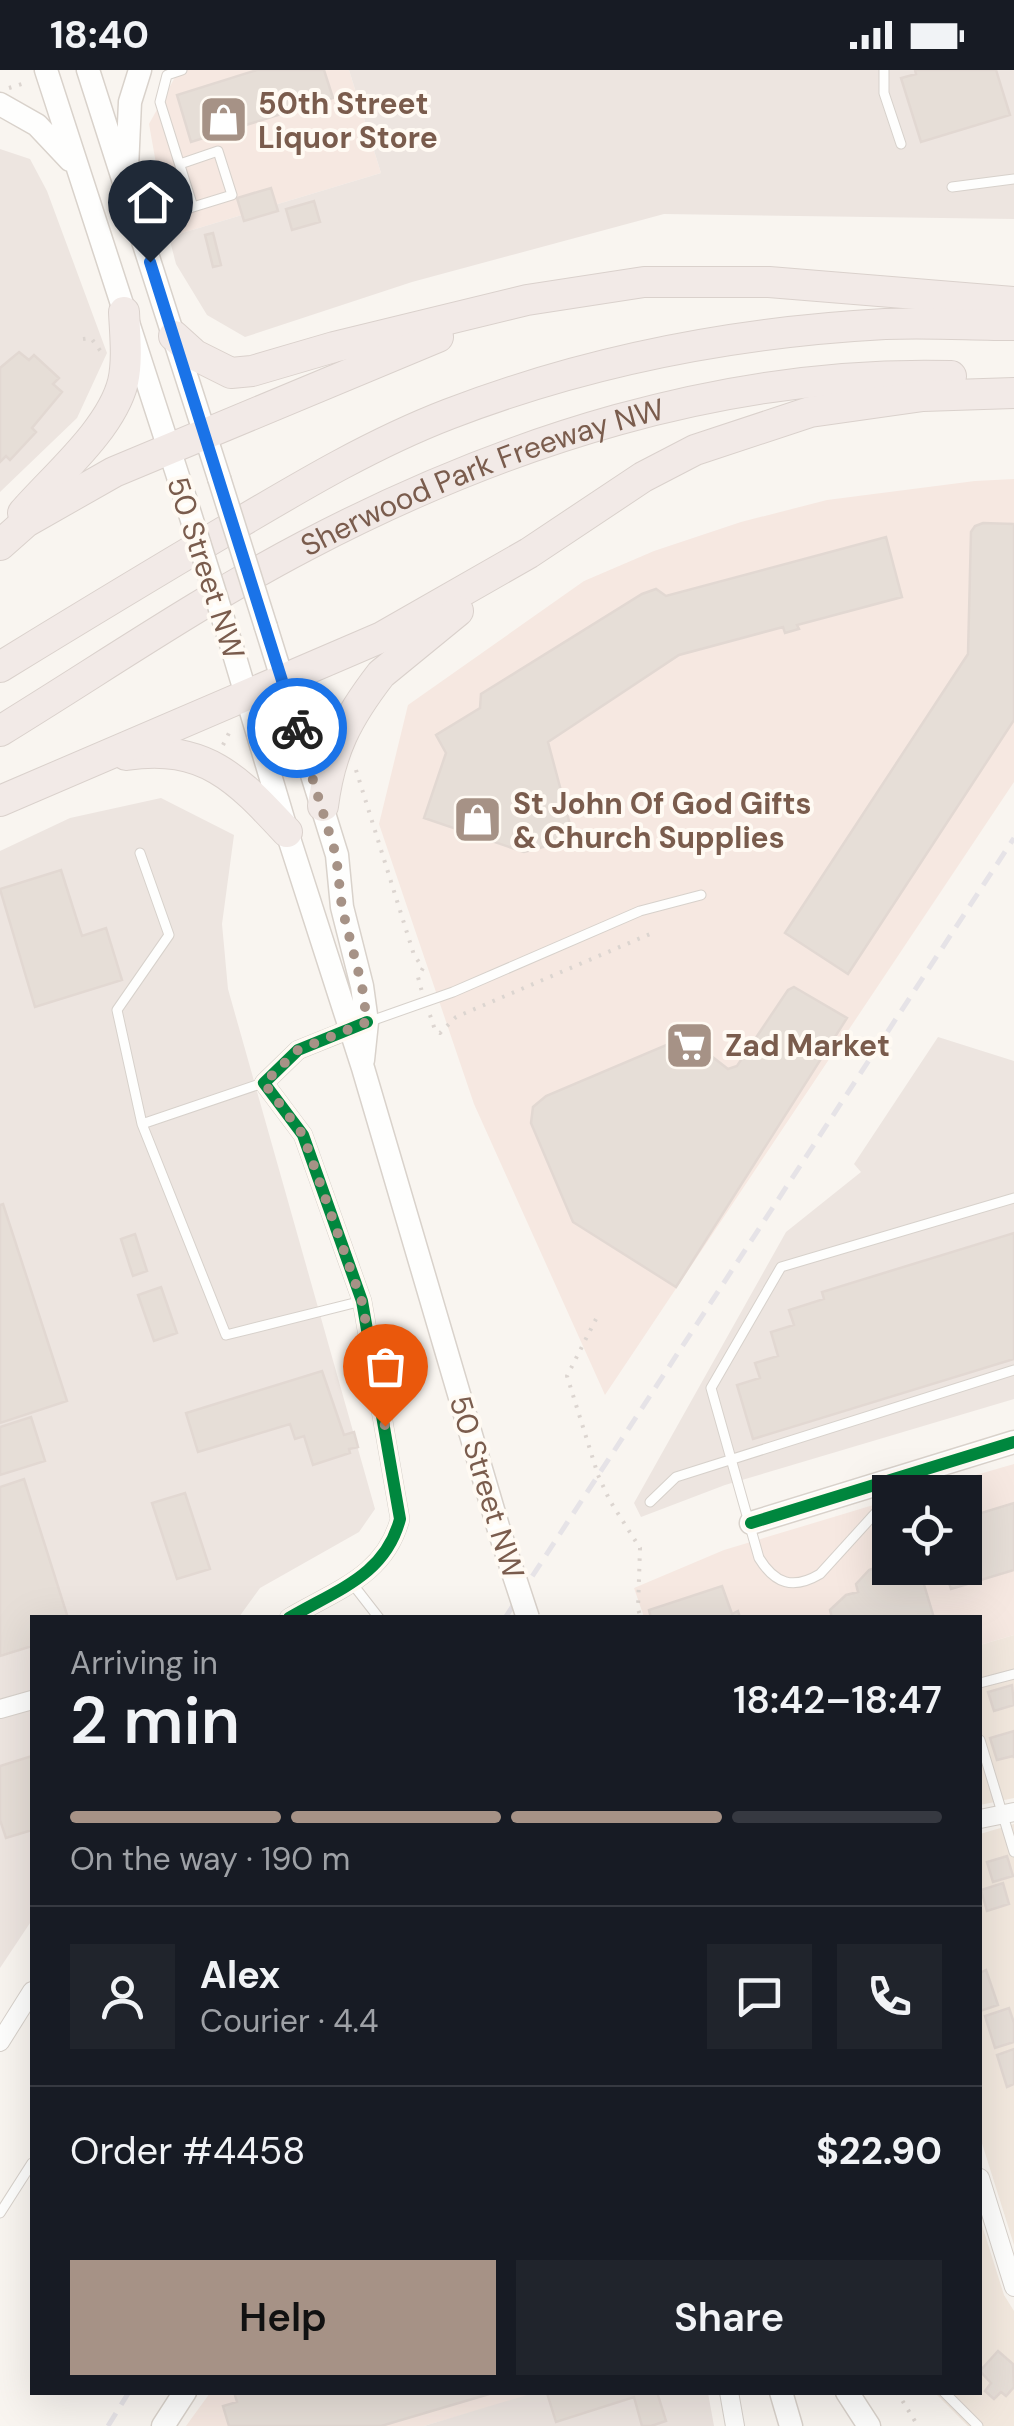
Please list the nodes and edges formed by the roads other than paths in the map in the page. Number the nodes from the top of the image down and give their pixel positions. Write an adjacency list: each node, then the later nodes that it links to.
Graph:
1 (88, 70): 11 (main road, 50 Street NW)
2 (140, 70): 11 (main road)
3 (182, 70): 8 (lane)
4 (884, 70): 7 (lane)
5 (41, 75): 9 (main road, 50 Street NW)
6 (6, 100): 9 (main road)
7 (901, 144)
8 (180, 164): 13 (lane); 13 (lane)
9 (79, 172): 17 (main road, 50 Street NW)
10 (1014, 179): 12 (lane)
11 (126, 186): 14 (main road, 50 Street NW)
12 (952, 187)
13 (193, 207): 14 (lane)
14 (138, 224): 19 (main road, 50 Street NW)
15 (527, 300): 16 (highway); 19 (highway); 22 (highway)
16 (1014, 302)
17 (124, 312): 23 (main road, 50 Street NW); 24 (highway)
18 (1014, 325): 26 (highway, Sherwood Park Freeway NW)
19 (174, 336): 22 (main road, 50 Street NW)
20 (1014, 377): 29 (highway, Sherwood Park Freeway NW)
21 (1014, 393): 25 (highway)
22 (205, 435): 23 (highway); 27 (main road, 50 Street NW, bridge)
23 (168, 450): 24 (highway); 28 (main road, 50 Street NW, bridge)
24 (0, 542)
25 (493, 574): 27 (highway); 32 (highway)
26 (0, 667)
27 (294, 685): 28 (highway); 32 (main road, 50 Street NW)
28 (246, 694): 30 (highway); 33 (main road, 50 Street NW)
29 (0, 731)
30 (94, 760): 31 (highway); 33 (highway)
31 (0, 801)
32 (323, 806): 36 (main road, 50 Street NW)
33 (286, 832): 36 (main road, 50 Street NW)
34 (140, 852): 38 (lane)
35 (701, 895): 36 (lane)
36 (358, 1025): 37 (street); 51 (main road, 50 Street NW, bridge)
37 (264, 1083): 38 (lane); 40 (street)
38 (142, 1124): 40 (lane)
39 (1014, 1198): 43 (lane)
40 (362, 1302): 48 (street)
41 (1014, 1370): 43 (lane)
42 (1014, 1442): 44 (main road)
43 (732, 1458): 45 (lane); 47 (lane)
44 (912, 1473): 47 (main road)
45 (650, 1502)
46 (872, 1517): 47 (lane)
47 (752, 1524)
48 (351, 1582): 49 (street); 50 (lane)
49 (294, 1615)
50 (377, 1615)
51 (527, 1615)
52 (1014, 1674): 53 (lane)
53 (982, 1683)
54 (30, 1701): 55 (street)
55 (0, 1709)
56 (982, 1745): 57 (lane)
57 (1008, 1813): 58 (street); 59 (lane)
58 (982, 1820)
59 (1014, 1852)
60 (30, 1994): 61 (street)
61 (0, 2042)
62 (30, 2166): 64 (lane)
63 (982, 2184): 65 (street)
64 (0, 2213)
65 (1014, 2287)
66 (183, 2395): 71 (main road)
67 (730, 2395): 72 (street)
68 (781, 2395): 73 (main road)
69 (849, 2395): 74 (main road)
70 (947, 2395): 75 (lane)
71 (163, 2426)
72 (735, 2426)
73 (792, 2426)
74 (868, 2426)
75 (978, 2426)

